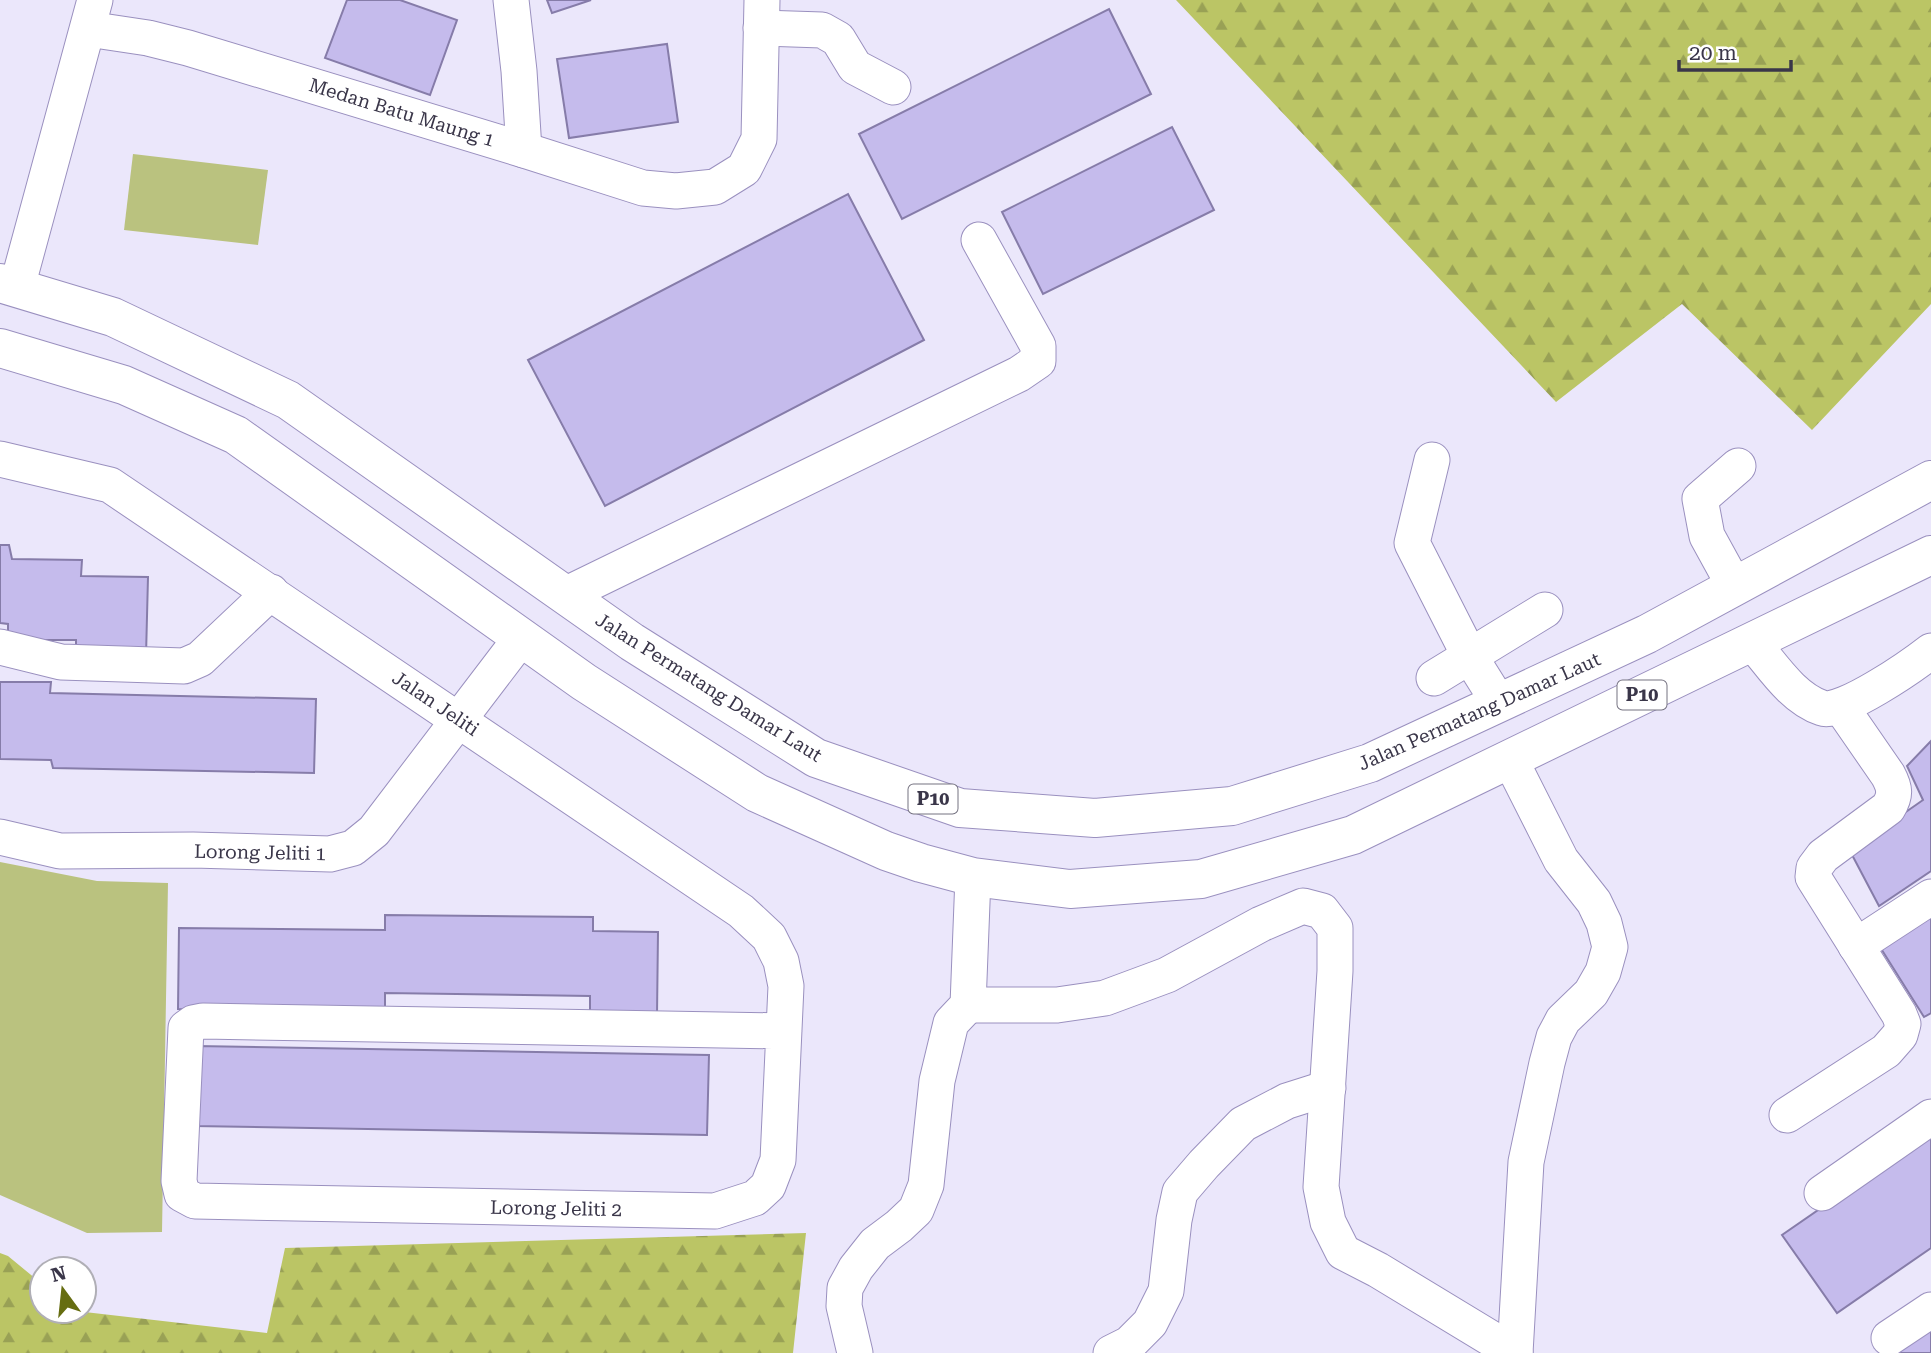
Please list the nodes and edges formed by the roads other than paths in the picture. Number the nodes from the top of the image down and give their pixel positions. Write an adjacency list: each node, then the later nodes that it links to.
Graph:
1 (511, 0): 5 (street)
2 (761, 14): 4 (street); 5 (street, Medan Batu Maung 1)
3 (91, 15): 5 (street, Medan Batu Maung 1); 7 (street)
4 (892, 87)
5 (524, 150)
6 (979, 240): 16 (street)
7 (8, 285): 16 (highway, Jalan Permatang Damar Laut / P10)
8 (0, 348): 18 (highway, P10)
9 (0, 459): 15 (street, Jalan Jeliti)
10 (1432, 460): 22 (street)
11 (1738, 466): 14 (street)
12 (1931, 480): 14 (highway, Jalan Permatang Damar Laut / P10)
13 (1931, 555): 19 (highway, P10)
14 (1735, 587): 24 (highway, Jalan Permatang Damar Laut / P10)
15 (271, 592): 20 (street); 26 (street, Jalan Jeliti)
16 (565, 595): 24 (highway, Jalan Permatang Damar Laut / P10)
17 (1545, 610): 22 (street)
18 (522, 638): 26 (street, Lorong Jeliti 1); 29 (highway, P10)
19 (1752, 642): 25 (street); 27 (highway, P10)
20 (0, 648)
21 (1931, 651): 25 (street)
22 (1469, 655): 23 (street); 24 (street)
23 (1434, 678)
24 (1499, 703)
25 (1841, 707): 31 (street)
26 (459, 719): 28 (street, Lorong Jeliti 1); 33 (street, Jalan Jeliti)
27 (1510, 759): 29 (highway, P10); 42 (street)
28 (0, 837)
29 (973, 877): 32 (street)
30 (1931, 897): 31 (street)
31 (1856, 946): 35 (street)
32 (968, 1005): 34 (street); 40 (street)
33 (784, 1031): 33 (street, Lorong Jeliti 2)
34 (1328, 1088): 41 (street); 42 (street)
35 (1787, 1115)
36 (1931, 1117): 37 (street)
37 (1822, 1193)
38 (1931, 1310): 39 (street)
39 (1889, 1338)
40 (855, 1353)
41 (1111, 1353)
42 (1515, 1353)

